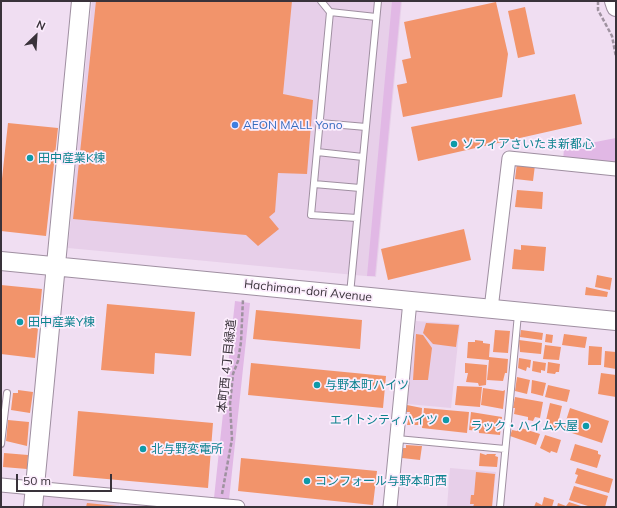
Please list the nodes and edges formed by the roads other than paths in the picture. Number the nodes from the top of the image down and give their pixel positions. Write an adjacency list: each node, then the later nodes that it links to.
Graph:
1 (81, 1): 17 (main road)
2 (321, 1): 6 (lane)
3 (378, 1): 7 (lane)
4 (614, 1): 5 (main road)
5 (616, 7)
6 (330, 12): 7 (lane); 8 (lane)
7 (376, 17): 9 (lane)
8 (320, 123): 9 (lane); 10 (lane)
9 (366, 127): 11 (lane)
10 (317, 152): 11 (lane); 13 (lane)
11 (363, 157): 14 (lane)
12 (616, 169): 20 (street)
13 (314, 184): 14 (lane); 15 (lane)
14 (360, 188): 15 (lane)
15 (357, 218): 18 (lane)
16 (1, 261): 17 (main road, Hachiman-dori Avenue)
17 (56, 266): 18 (main road, Hachiman-dori Avenue); 28 (main road)
18 (350, 295): 19 (main road, Hachiman-dori Avenue)
19 (410, 301): 20 (main road, Hachiman-dori Avenue); 24 (street)
20 (491, 310): 21 (main road, Hachiman-dori Avenue)
21 (518, 312): 22 (main road, Hachiman-dori Avenue); 26 (lane)
22 (616, 321)
23 (7, 393): 25 (lane)
24 (397, 439): 26 (lane); 32 (street)
25 (1, 444)
26 (505, 450): 33 (lane)
27 (1, 485): 28 (street)
28 (34, 489): 29 (street); 30 (main road)
29 (182, 504): 31 (street)
30 (33, 507)
31 (238, 507)
32 (390, 507)
33 (500, 507)

